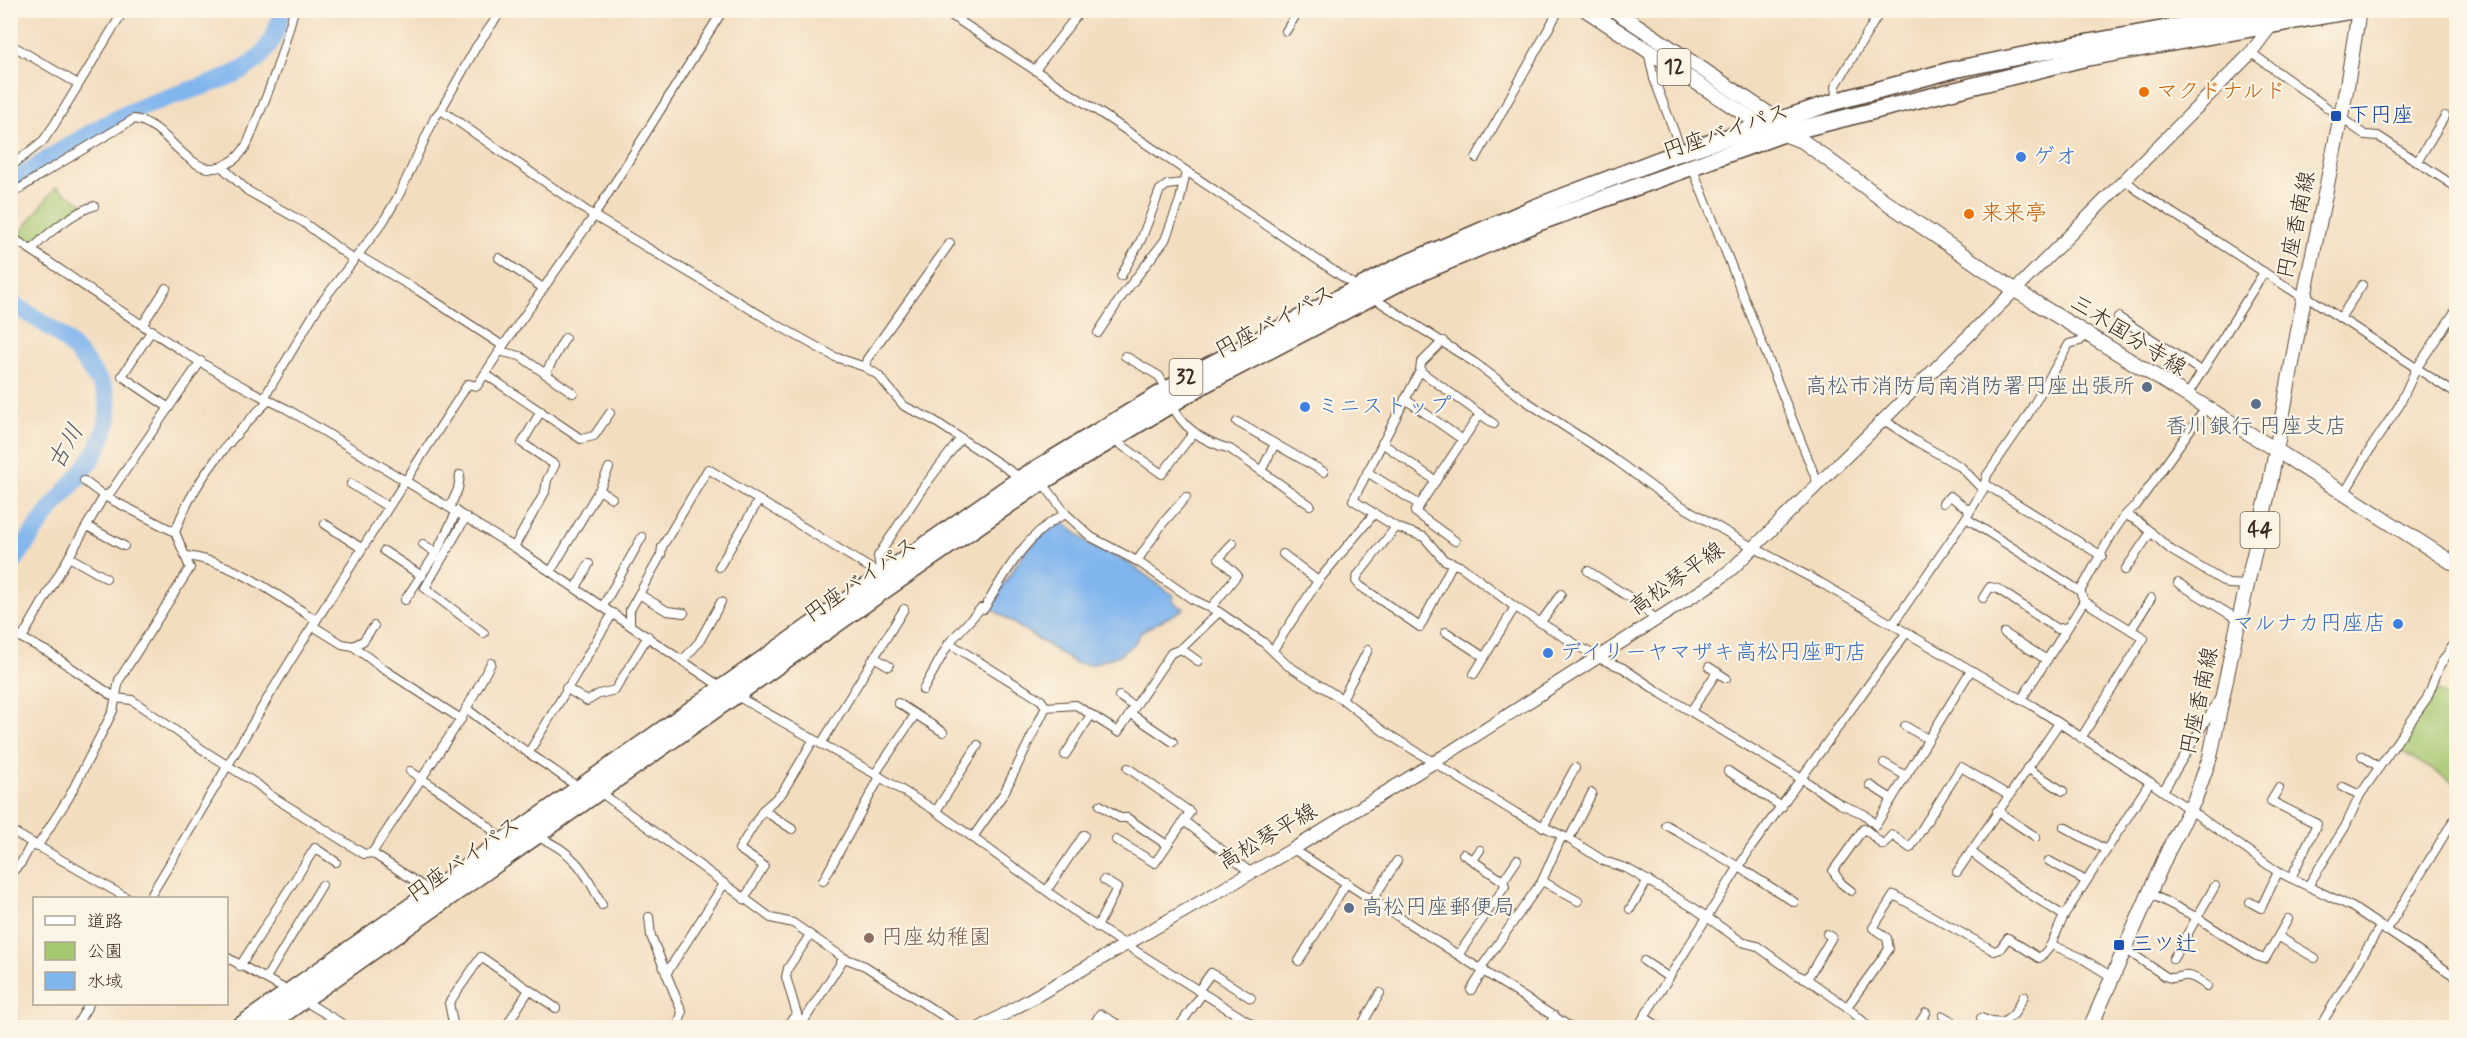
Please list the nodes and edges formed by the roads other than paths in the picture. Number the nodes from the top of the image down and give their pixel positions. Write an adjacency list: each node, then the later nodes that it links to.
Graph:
1 (124, 10): 22 (street)
2 (294, 10): 33 (street)
3 (502, 10): 24 (street)
4 (723, 10): 41 (street)
5 (943, 10): 21 (street)
6 (1082, 10): 21 (street)
7 (1299, 10): 17 (street)
8 (1558, 10): 30 (street)
9 (1586, 10): 16 (main road, 12)
10 (2354, 10): 14 (highway, 円座バイパス / 32)
11 (2359, 10): 26 (main road, 円座香南線 / 44)
12 (1878, 11): 23 (street)
13 (1618, 12): 16 (main road); 28 (main road, 三木国分寺線 / 12)
14 (2270, 16): 15 (highway, 円座バイパス / 32); 20 (main road, 高松琴平線); 28 (highway, 円座バイパス / 32)
15 (2186, 18): 23 (highway, 円座バイパス / 32)
16 (1613, 27): 19 (main road, 12)
17 (1286, 31)
18 (10, 44): 22 (street)
19 (1648, 50): 27 (main road, 12); 29 (street)
20 (2250, 52): 26 (street); 36 (main road, 高松琴平線)
21 (1035, 70): 35 (street)
22 (78, 84): 32 (street)
23 (1837, 101): 28 (highway, 円座バイパス / 32)
24 (441, 110): 41 (street); 45 (street)
25 (2445, 116): 31 (street)
26 (2341, 117): 31 (street); 54 (main road, 円座香南線 / 44)
27 (1761, 125): 28 (highway, 円座バイパス / 32); 29 (highway, 円座バイパス / 32)
28 (1782, 126): 34 (highway, 円座バイパス / 32); 52 (main road, 三木国分寺線 / 12)
29 (1682, 152): 53 (highway, 円座バイパス / 32)
30 (1476, 158)
31 (2417, 162): 38 (street)
32 (10, 167)
33 (222, 167): 39 (street); 45 (street)
34 (1692, 167): 53 (highway, 円座バイパス / 32); 105 (street)
35 (1186, 171): 37 (street); 53 (street)
36 (2124, 179): 47 (street); 52 (main road, 高松琴平線)
37 (1183, 183): 48 (street); 60 (street)
38 (2457, 187)
39 (10, 195)
40 (94, 206): 44 (street)
41 (594, 216): 51 (street); 67 (street)
42 (10, 236): 44 (street)
43 (950, 243): 67 (street)
44 (32, 250): 58 (street)
45 (356, 258): 64 (street); 77 (street)
46 (500, 258): 51 (street)
47 (2264, 272): 54 (street); 70 (street)
48 (1121, 276)
49 (2362, 285): 57 (street)
50 (166, 288): 58 (street)
51 (543, 288): 64 (street)
52 (2015, 291): 61 (main road, 三木国分寺線 / 12); 84 (main road, 高松琴平線)
53 (1364, 292): 63 (street); 75 (highway, 円座バイパス / 32)
54 (2304, 298): 57 (street); 93 (main road, 円座香南線 / 44)
55 (2457, 310): 68 (street)
56 (2118, 317): 70 (street)
57 (2340, 318): 68 (street)
58 (143, 324): 59 (street)
59 (152, 330): 66 (street); 79 (street)
60 (1098, 333)
61 (2085, 335): 76 (main road, 三木国分寺線 / 12); 106 (street)
62 (565, 338): 72 (street)
63 (1443, 341): 69 (street); 134 (street)
64 (501, 348): 71 (street); 72 (street)
65 (1125, 356): 75 (street)
66 (201, 361): 77 (street); 79 (street)
67 (865, 367): 88 (street)
68 (2416, 369): 74 (street); 108 (street)
69 (1420, 371): 78 (street); 83 (street)
70 (2201, 371): 76 (street)
71 (485, 374): 81 (street); 102 (street)
72 (545, 374): 73 (street)
73 (573, 393)
74 (2457, 394)
75 (1169, 396): 87 (street); 89 (highway, 円座バイパス / 32); 99 (highway, 円座バイパス / 32)
76 (2186, 397): 80 (main road, 三木国分寺線 / 12)
77 (266, 399): 102 (street); 126 (street)
78 (1405, 399): 90 (street); 91 (street)
79 (169, 408): 109 (street)
80 (2205, 409): 93 (main road, 三木国分寺線 / 12); 121 (street)
81 (540, 411): 82 (street); 133 (street)
82 (610, 413)
83 (1480, 414): 86 (street); 90 (street)
84 (1884, 420): 105 (main road, 高松琴平線); 106 (street)
85 (1237, 422): 92 (street)
86 (1494, 424)
87 (1194, 432): 89 (street); 95 (street)
88 (962, 438): 99 (street); 152 (street)
89 (1112, 439): 103 (highway, 円座バイパス / 32)
90 (1463, 440): 101 (street)
91 (1382, 443): 96 (street); 101 (street)
92 (1275, 444): 95 (street); 97 (street)
93 (2276, 450): 108 (main road, 三木国分寺線 / 12); 155 (main road, 円座香南線 / 44)
94 (609, 468): 107 (street)
95 (1261, 471): 114 (street)
96 (1367, 471): 115 (street); 119 (street)
97 (1324, 472)
98 (460, 475): 117 (street)
99 (1021, 478): 103 (street); 152 (highway, 円座バイパス / 32)
100 (84, 481): 109 (street)
101 (1436, 481): 115 (street)
102 (406, 482): 116 (street); 117 (street)
103 (1042, 482): 118 (street); 152 (highway, 円座バイパス / 32)
104 (351, 484): 116 (street)
105 (1818, 484): 134 (main road, 高松琴平線)
106 (1984, 487): 120 (street); 140 (street)
107 (598, 490): 111 (street); 148 (street)
108 (2344, 494): 145 (main road, 三木国分寺線 / 12)
109 (104, 496): 124 (street); 126 (street)
110 (1186, 496): 142 (street)
111 (612, 498)
112 (759, 500): 146 (street); 152 (street); 158 (street)
113 (1943, 503): 120 (street)
114 (1310, 505)
115 (1420, 505): 129 (street)
116 (388, 507): 135 (street)
117 (454, 509): 122 (street); 137 (street)
118 (1065, 514): 142 (street); 188 (street)
119 (1374, 514): 125 (street); 153 (street)
120 (1967, 514): 157 (street); 176 (street)
121 (2126, 515): 127 (street); 140 (street)
122 (466, 517): 133 (street); 183 (street)
123 (325, 524): 135 (street)
124 (87, 526): 132 (street); 141 (street)
125 (1396, 527): 144 (street); 144 (street)
126 (175, 532): 139 (street)
127 (2151, 532): 147 (street); 155 (street)
128 (642, 537): 165 (street)
129 (1455, 541)
130 (1233, 543): 168 (street)
131 (423, 544): 137 (street)
132 (124, 546)
133 (514, 547): 148 (street)
134 (1754, 547): 171 (main road, 高松琴平線); 176 (street)
135 (361, 548): 174 (street)
136 (384, 551): 150 (street)
137 (436, 553): 150 (street)
138 (1283, 554): 153 (street)
139 (187, 556): 174 (street); 211 (street)
140 (2102, 556): 157 (street)
141 (69, 558): 151 (street); 186 (street)
142 (1137, 561): 168 (street)
143 (589, 564): 156 (street)
144 (1453, 564): 166 (street)
145 (2457, 565)
146 (719, 567)
147 (2125, 570)
148 (551, 571): 156 (street)
149 (1588, 571): 171 (street)
150 (422, 576): 162 (street)
151 (106, 578)
152 (885, 580): 208 (highway, 円座バイパス / 32)
153 (1318, 580): 191 (street)
154 (2178, 583): 172 (street)
155 (2247, 585): 172 (main road, 円座香南線 / 44)
156 (576, 588): 165 (street)
157 (2080, 591): 163 (street)
158 (639, 594): 170 (street); 175 (street)
159 (1561, 594): 173 (street)
160 (1983, 598): 178 (street)
161 (2151, 598): 179 (street)
162 (405, 600)
163 (2084, 601): 178 (street); 179 (street)
164 (721, 602): 196 (street)
165 (603, 606): 169 (street)
166 (1515, 607): 173 (street); 194 (street)
167 (904, 609): 193 (street)
168 (1215, 610): 190 (street); 191 (street)
169 (613, 613): 175 (street); 206 (street)
170 (684, 613)
171 (1656, 620): 195 (main road, 高松琴平線)
172 (2239, 621): 209 (main road, 円座香南線 / 44)
173 (1541, 622): 195 (street)
174 (314, 623): 189 (street); 235 (street)
175 (630, 624): 185 (street)
176 (1893, 624): 182 (street)
177 (374, 626): 189 (street)
178 (2068, 627): 197 (street)
179 (2131, 630): 225 (street)
180 (10, 632): 186 (street)
181 (1446, 632): 194 (street)
182 (1907, 632): 202 (street); 245 (street)
183 (484, 633)
184 (2004, 633): 197 (street)
185 (648, 636): 196 (street); 206 (street)
186 (22, 638): 211 (street)
187 (2457, 641): 236 (street)
188 (949, 643): 207 (street); 215 (street)
189 (353, 646): 221 (street)
190 (1181, 650): 198 (street); 217 (street)
191 (1273, 650): 212 (street)
192 (1368, 650): 212 (street)
193 (874, 657): 200 (street); 227 (street)
194 (1484, 657): 204 (street)
195 (1598, 658): 218 (street); 233 (main road, 高松琴平線)
196 (683, 660): 208 (street)
197 (2047, 660): 213 (street)
198 (1198, 661)
199 (491, 663): 216 (street)
200 (889, 666)
201 (1709, 667): 203 (street)
202 (1971, 670): 213 (street); 226 (street)
203 (1717, 672): 205 (street); 218 (street)
204 (1474, 674)
205 (1725, 678)
206 (566, 688): 230 (street)
207 (923, 690)
208 (728, 691): 227 (street); 248 (highway, 円座バイパス / 32); 253 (highway, 円座バイパス / 32)
209 (2223, 692): 252 (street); 263 (main road, 円座香南線 / 44)
210 (1119, 696): 217 (street)
211 (116, 698): 235 (street); 278 (street)
212 (1342, 699): 233 (street)
213 (2022, 700): 222 (street)
214 (898, 703): 219 (street)
215 (1046, 707): 220 (street); 273 (street)
216 (466, 708): 221 (street); 230 (street)
217 (1133, 710): 220 (street); 228 (street)
218 (1691, 711): 245 (street)
219 (915, 715): 224 (street); 242 (street)
220 (1091, 715): 231 (street)
221 (461, 719): 244 (street)
222 (2059, 723): 225 (street); 239 (street)
223 (1905, 726): 226 (street)
224 (943, 732)
225 (2081, 738): 246 (street)
226 (1928, 740): 243 (street)
227 (818, 741): 242 (street); 260 (street)
228 (1173, 742)
229 (978, 745): 261 (street)
230 (529, 752): 248 (street)
231 (1065, 755)
232 (2362, 756): 236 (street)
233 (1433, 763): 267 (street); 280 (main road, 高松琴平線)
234 (1884, 764): 243 (street)
235 (230, 765): 284 (street); 313 (street)
236 (2379, 766): 256 (street)
237 (1128, 768): 265 (street)
238 (1575, 768): 267 (street)
239 (2027, 768): 251 (street); 255 (street)
240 (410, 771): 244 (street)
241 (1728, 771): 259 (street)
242 (878, 776): 261 (street); 300 (street)
243 (1906, 776): 257 (street)
244 (420, 778): 277 (street); 284 (street)
245 (1802, 778): 257 (street); 259 (street)
246 (2150, 782): 252 (street); 282 (street)
247 (1870, 785): 257 (street)
248 (579, 788): 277 (highway, 円座バイパス / 32)
249 (2279, 788): 296 (street)
250 (2343, 788): 256 (street)
251 (2063, 791)
252 (2163, 791): 263 (street)
253 (600, 792): 272 (highway, 円座バイパス / 32); 304 (street)
254 (1592, 793): 275 (street)
255 (2008, 795): 262 (street); 309 (street)
256 (2360, 795): 307 (street)
257 (1892, 799)
258 (1100, 805): 279 (street)
259 (1782, 807): 291 (street)
260 (763, 810): 269 (street); 315 (street)
261 (936, 811): 273 (street)
262 (1997, 811): 274 (street); 283 (street)
263 (2188, 811): 294 (street); 311 (main road, 円座香南線 / 44)
264 (2457, 816): 327 (street)
265 (1184, 821): 279 (street); 292 (street)
266 (1666, 825): 291 (street)
267 (1543, 827): 275 (street)
268 (2064, 827): 282 (street)
269 (792, 829)
270 (10, 830): 278 (street)
271 (1084, 835): 308 (street)
272 (537, 837): 319 (street); 354 (highway, 円座バイパス / 32)
273 (973, 837): 308 (street)
274 (2036, 837)
275 (1566, 838): 298 (street); 299 (street)
276 (1116, 840): 279 (street)
277 (503, 842): 310 (highway, 円座バイパス / 32)
278 (35, 845): 295 (street); 312 (street)
279 (1167, 846)
280 (1293, 849): 292 (main road, 高松琴平線); 303 (street)
281 (1480, 850): 286 (street)
282 (2106, 850): 302 (street)
283 (1971, 852): 293 (street); 321 (street)
284 (372, 853): 310 (street)
285 (1463, 854): 286 (street)
286 (1473, 860): 301 (street)
287 (1517, 860): 301 (street)
288 (1397, 861): 314 (street)
289 (2049, 861): 302 (street)
290 (336, 862): 341 (street)
291 (1739, 867): 317 (street); 323 (street)
292 (1250, 872): 331 (main road, 高松琴平線)
293 (1957, 872)
294 (2278, 872): 296 (street); 318 (street)
295 (10, 874)
296 (2291, 878): 307 (street)
297 (1104, 880): 326 (street)
298 (1542, 880): 316 (street); 342 (street)
299 (1648, 880): 320 (street); 323 (street)
300 (823, 881)
301 (1503, 881): 334 (street)
302 (2086, 881): 321 (street)
303 (1347, 882): 314 (street); 339 (street)
304 (724, 884): 315 (street); 343 (street)
305 (322, 885): 347 (street)
306 (2215, 886): 324 (street)
307 (2308, 886): 327 (street)
308 (1047, 890): 326 (street)
309 (1851, 891)
310 (432, 892): 354 (highway, 円座バイパス / 32)
311 (2150, 893): 324 (street); 333 (main road, 円座香南線 / 44)
312 (126, 897)
313 (150, 897)
314 (1373, 898): 334 (street)
315 (744, 899): 329 (street)
316 (1578, 901)
317 (1794, 902)
318 (2250, 902)
319 (602, 905)
320 (1630, 909)
321 (2064, 916): 332 (street)
322 (649, 917): 343 (street)
323 (1706, 917): 344 (street); 348 (street)
324 (2196, 917): 330 (street); 338 (street)
325 (2288, 919): 330 (street)
326 (1097, 927): 331 (street)
327 (2383, 929): 346 (street); 393 (street)
328 (1827, 934): 348 (street)
329 (810, 935): 336 (street); 361 (street)
330 (2279, 937): 337 (street)
331 (1124, 944): 352 (street); 380 (main road, 高松琴平線)
332 (2052, 945): 345 (street); 358 (street)
333 (2125, 949): 345 (main road, 円座香南線 / 44); 349 (street)
334 (1459, 954): 342 (street)
335 (228, 958): 341 (street)
336 (844, 958): 371 (street); 379 (street)
337 (2315, 958)
338 (2173, 959)
339 (1299, 961)
340 (1644, 962): 344 (street)
341 (240, 966): 347 (street)
342 (1483, 969): 351 (street); 362 (street)
343 (666, 974): 377 (street)
344 (1668, 977): 364 (street)
345 (2112, 977): 392 (main road, 円座香南線 / 44)
346 (2457, 977)
347 (266, 978): 354 (street)
348 (1807, 979): 358 (street)
349 (2207, 986)
350 (529, 990): 359 (street); 369 (street); 376 (street)
351 (1471, 990)
352 (1200, 992): 356 (street); 383 (street); 384 (street)
353 (1380, 993): 385 (street)
354 (296, 996): 370 (highway, 円座バイパス / 32); 374 (highway, 円座バイパス / 32); 375 (street)
355 (2024, 996): 368 (street)
356 (1251, 998)
357 (88, 1005): 373 (street)
358 (1847, 1007): 390 (street)
359 (556, 1008)
360 (1926, 1013): 391 (street)
361 (795, 1015): 371 (street); 378 (street)
362 (1555, 1016): 386 (street); 387 (street)
363 (1943, 1016): 367 (street)
364 (1644, 1017): 388 (street); 389 (street)
365 (10, 1018): 372 (street)
366 (1981, 1018): 368 (street)
367 (1953, 1025)
368 (2002, 1025)
369 (455, 1026)
370 (265, 1027)
371 (801, 1027)
372 (27, 1028)
373 (75, 1028)
374 (237, 1028)
375 (349, 1028)
376 (505, 1028)
377 (678, 1028)
378 (784, 1028)
379 (962, 1028)
380 (980, 1028)
381 (1092, 1028): 382 (street)
382 (1124, 1028)
383 (1178, 1028)
384 (1258, 1028)
385 (1360, 1028)
386 (1547, 1028)
387 (1572, 1028)
388 (1637, 1028)
389 (1661, 1028)
390 (1870, 1028)
391 (1916, 1028)
392 (2090, 1028)
393 (2319, 1028)

